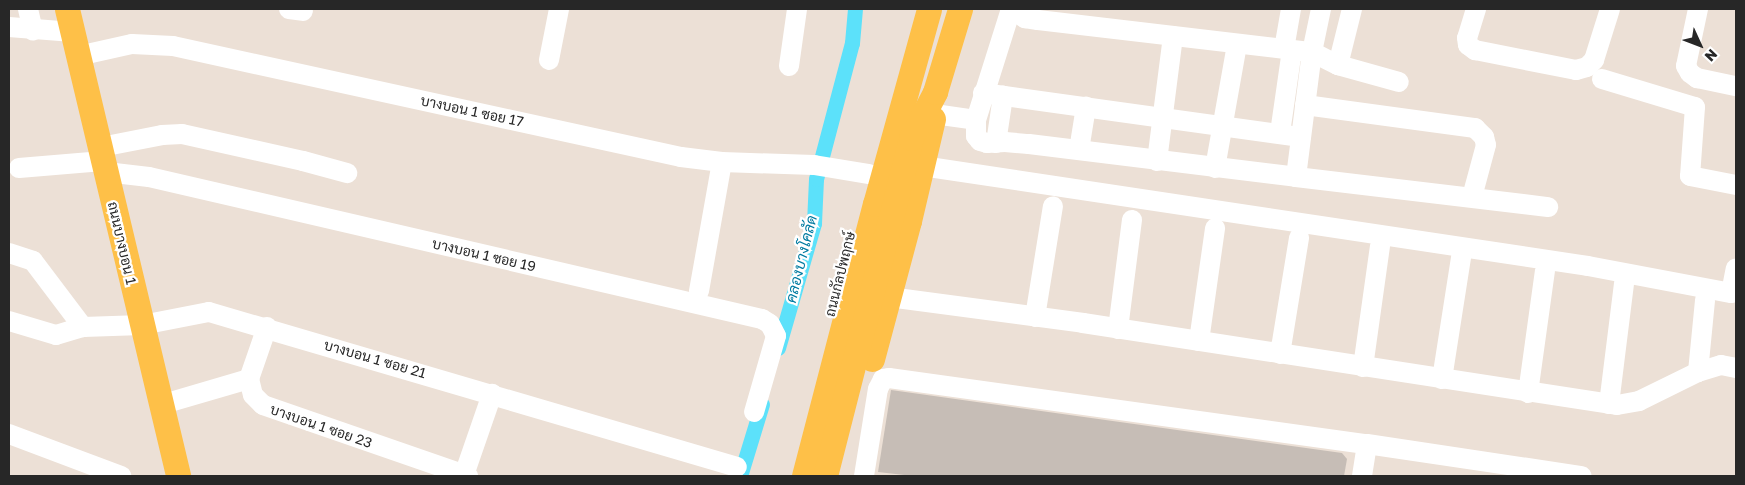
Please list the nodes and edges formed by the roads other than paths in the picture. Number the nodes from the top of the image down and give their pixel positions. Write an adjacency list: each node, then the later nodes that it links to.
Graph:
1 (28, 9): 15 (street)
2 (559, 9): 21 (street)
3 (797, 9): 23 (street)
4 (929, 9): 24 (main road, ถนนกัลปพฤกษ์)
5 (960, 9): 30 (main road, ถนนกัลปพฤกษ์)
6 (1011, 9): 16 (street); 28 (street)
7 (1290, 9): 18 (street)
8 (1320, 9): 19 (street)
9 (1352, 9): 22 (street)
10 (1476, 9): 11 (street)
11 (1610, 9)
12 (1698, 9): 27 (street)
13 (70, 20): 15 (street); 20 (main road, ถนนบางบอน 1)
14 (9, 27): 15 (street)
15 (33, 30)
16 (1174, 36): 17 (street); 33 (street)
17 (1237, 45): 18 (street); 35 (street)
18 (1288, 50): 19 (street); 36 (street)
19 (1312, 52): 22 (street); 31 (street)
20 (78, 56): 40 (main road, ถนนบางบอน 1); 42 (street, บางบอน 1 ซอย 17)
21 (549, 60)
22 (1338, 65): 26 (street)
23 (789, 66)
24 (909, 78): 47 (main road, ถนนกัลปพฤกษ์); 78 (main road, ถนนกัลปพฤกษ์)
25 (1602, 79): 49 (street)
26 (1399, 82)
27 (1736, 86)
28 (983, 93): 29 (street); 34 (street)
29 (1003, 96): 32 (street); 38 (street)
30 (934, 103): 34 (street); 43 (main road, ถนนกัลปพฤกษ์); 78 (main road, ถนนกัลปพฤกษ์)
31 (1305, 105): 37 (street); 50 (street)
32 (1086, 107): 33 (street); 39 (street)
33 (1162, 118): 35 (street); 41 (street)
34 (976, 120): 38 (street)
35 (1221, 125): 36 (street); 45 (street)
36 (1280, 133): 37 (street)
37 (1301, 137): 48 (street)
38 (996, 143): 39 (street)
39 (1079, 150): 41 (street)
40 (103, 160): 44 (street); 46 (street); 67 (main road, ถนนบางบอน 1); 83 (street, บางบอน 1 ซอย 19)
41 (1157, 161): 45 (street)
42 (722, 162): 47 (street, บางบอน 1 ซอย 17); 62 (street)
43 (922, 166): 59 (street); 63 (main road, ถนนกัลปพฤกษ์)
44 (19, 168)
45 (1215, 168): 48 (street)
46 (347, 173)
47 (869, 174): 90 (main road, ถนนกัลปพฤกษ์)
48 (1296, 177): 50 (street)
49 (1736, 185)
50 (1472, 197): 52 (street)
51 (1052, 206): 65 (street)
52 (1548, 207)
53 (1132, 220): 70 (street)
54 (1215, 228): 71 (street)
55 (1299, 238): 72 (street)
56 (1380, 246): 73 (street)
57 (9, 253): 68 (street)
58 (1461, 257): 76 (street)
59 (1736, 268)
60 (1545, 271): 79 (street)
61 (1624, 283): 81 (street)
62 (699, 291)
63 (888, 297): 65 (street); 93 (main road, ถนนกัลปพฤกษ์)
64 (1705, 300): 75 (street)
65 (1035, 317): 70 (street)
66 (9, 321): 68 (street, บางบอน 1 ซอย 21)
67 (142, 325): 68 (street, บางบอน 1 ซอย 21); 69 (street, บางบอน 1 ซอย 21); 82 (main road, ถนนบางบอน 1)
68 (83, 327)
69 (267, 327): 77 (street); 80 (street, บางบอน 1 ซอย 21)
70 (1118, 328): 71 (street)
71 (1199, 341): 72 (street)
72 (1280, 354): 73 (street)
73 (1363, 367): 76 (street)
74 (1736, 368): 75 (street)
75 (1698, 372): 81 (street)
76 (1442, 379): 79 (street)
77 (250, 380): 82 (street); 89 (street, บางบอน 1 ซอย 23)
78 (839, 380): 91 (main road, ถนนกัลปพฤกษ์); 92 (main road, ถนนกัลปพฤกษ์)
79 (1528, 392): 81 (street)
80 (492, 394): 86 (street, บางบอน 1 ซอย 21); 89 (street)
81 (1609, 404)
82 (160, 405): 88 (main road, ถนนบางบอน 1)
83 (754, 412)
84 (9, 434): 87 (street)
85 (1367, 444): 94 (street); 95 (street); 96 (street)
86 (725, 468)
87 (122, 476)
88 (178, 476)
89 (466, 476)
90 (786, 476)
91 (804, 476)
92 (825, 476)
93 (841, 476)
94 (864, 476)
95 (1362, 476)
96 (1582, 476)

